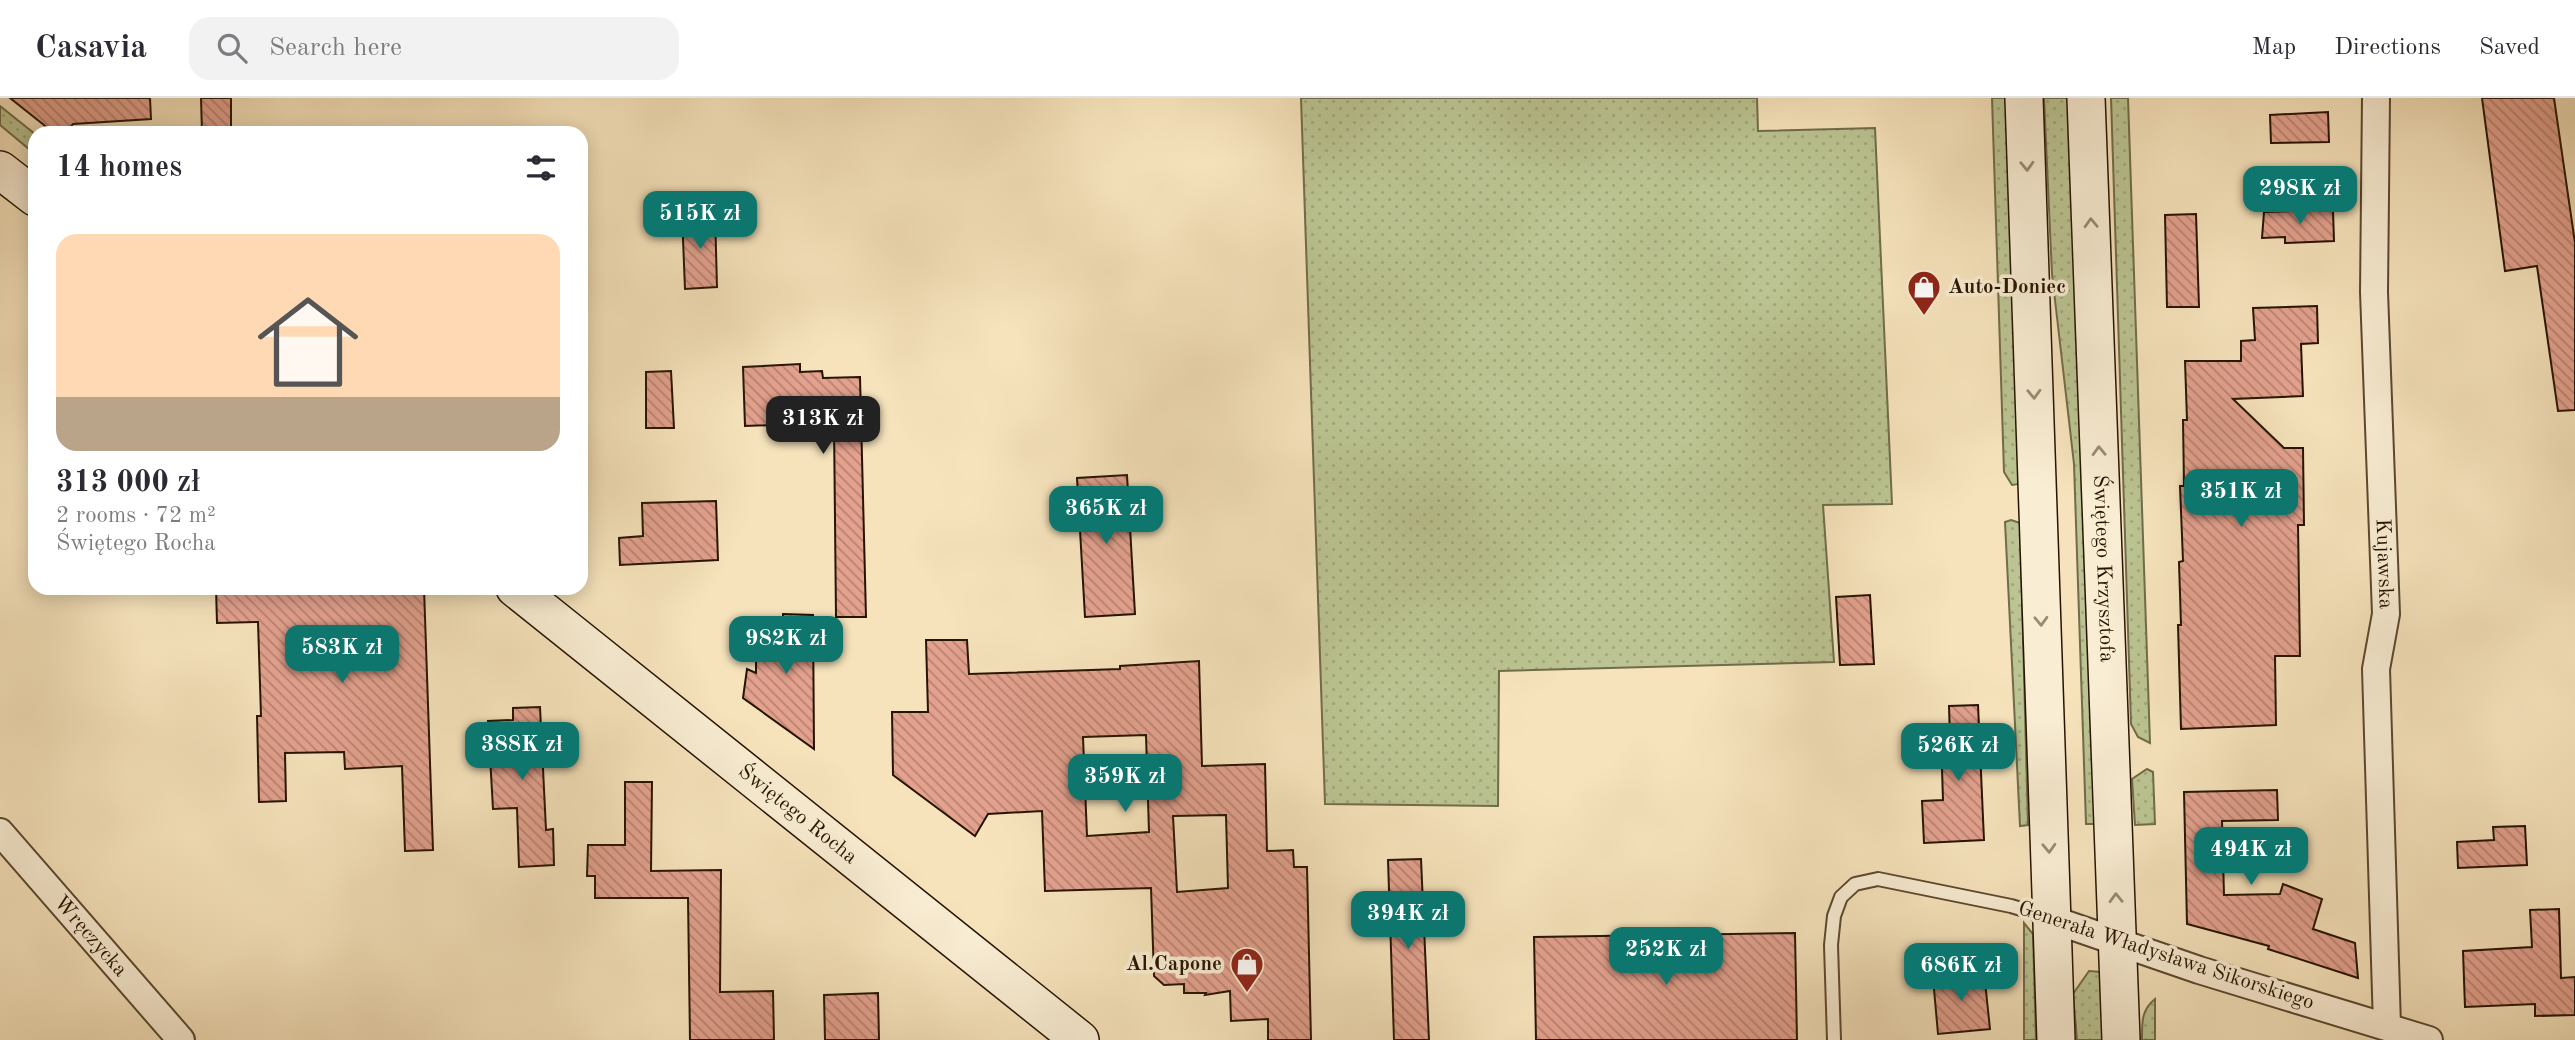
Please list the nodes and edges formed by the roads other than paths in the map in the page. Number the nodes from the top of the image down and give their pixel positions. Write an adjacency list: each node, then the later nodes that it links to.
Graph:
1 (2024, 98): 8 (main road, one-way to 8)
2 (2086, 98): 9 (main road, Świętego Krzysztofa, one-way to 2)
3 (2376, 98): 10 (street, Kujawska)
4 (0, 170): 5 (main road)
5 (28, 192)
6 (524, 595): 12 (main road, Świętego Rocha)
7 (0, 832): 11 (street, Wręczycka)
8 (2051, 919): 9 (street, Generała Władysława Sikorskiego); 13 (lane, Generała Władysława Sikorskiego); 14 (main road)
9 (2118, 941): 10 (street, Generała Władysława Sikorskiego); 15 (main road, Świętego Krzysztofa)
10 (2387, 1026): 16 (street, Generała Władysława Sikorskiego)
11 (181, 1040)
12 (1080, 1040)
13 (1834, 1040)
14 (2056, 1040)
15 (2121, 1040)
16 (2429, 1040)

